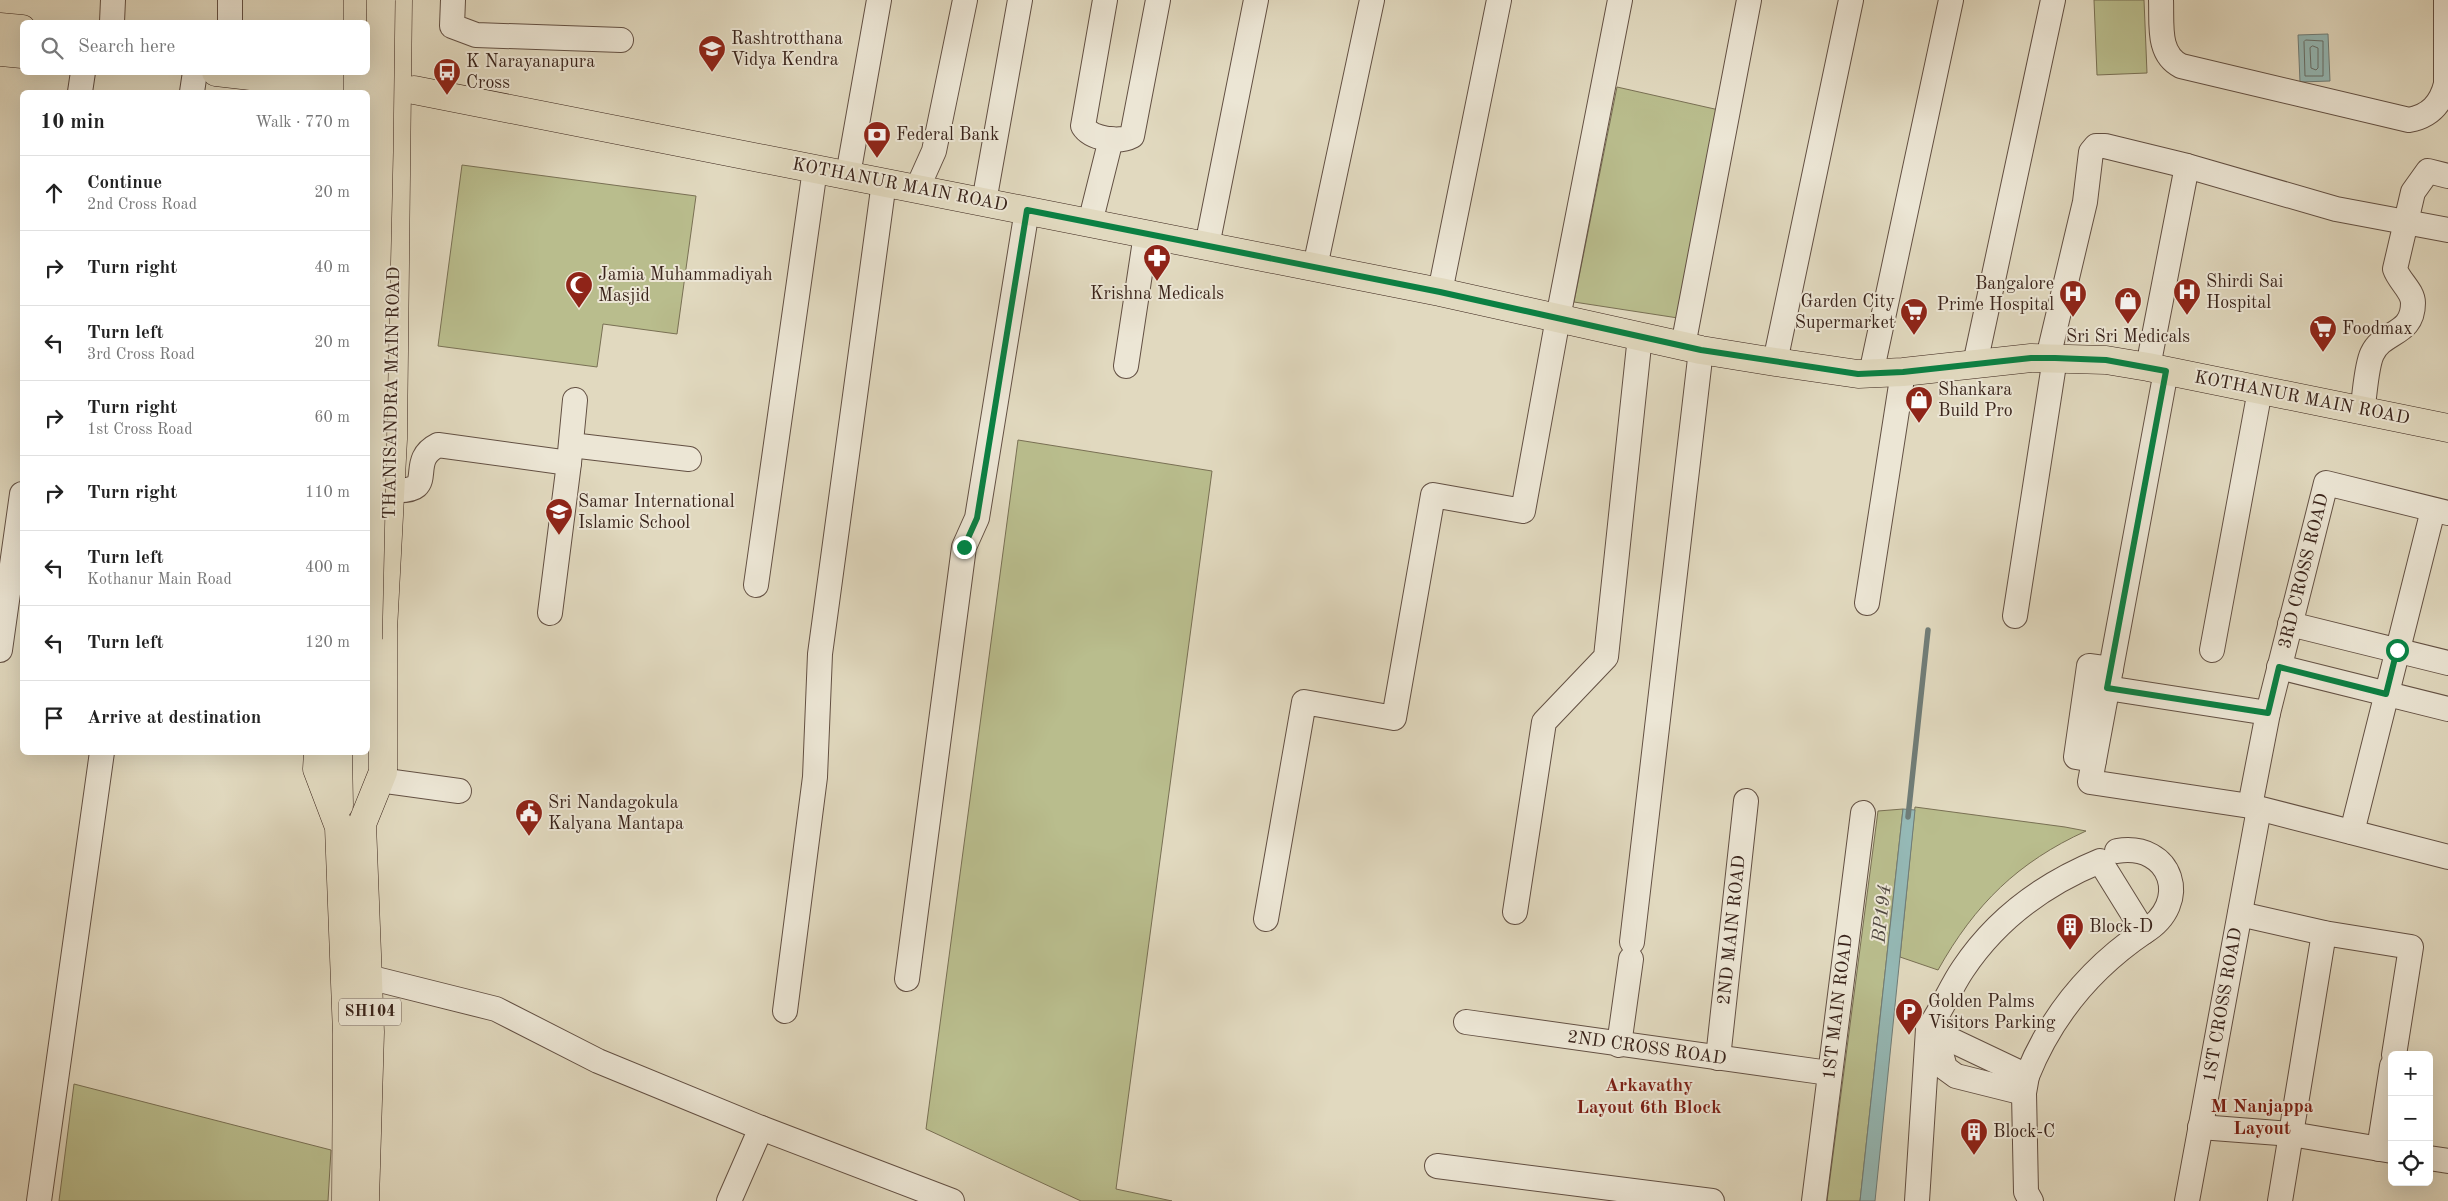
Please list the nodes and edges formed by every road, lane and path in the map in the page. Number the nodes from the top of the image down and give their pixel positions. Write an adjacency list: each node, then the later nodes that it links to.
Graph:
1 (112, 0): 23 (street)
2 (230, 0): 24 (street)
3 (343, 0): 25 (main road)
4 (358, 0): 26 (main road)
5 (381, 0): 80 (main road, SH104, bridge)
6 (398, 0): 37 (main road, THANISANDRA MAIN ROAD / SH104)
7 (453, 0): 29 (street)
8 (879, 0): 43 (street)
9 (965, 0): 46 (street)
10 (1020, 0): 47 (street)
11 (1106, 0): 40 (street)
12 (1158, 0): 40 (street)
13 (1256, 0): 53 (street)
14 (1372, 0): 54 (street)
15 (1499, 0): 55 (street)
16 (1620, 0): 56 (street)
17 (1749, 0): 58 (street)
18 (1851, 0): 60 (street)
19 (1951, 0): 65 (street)
20 (2053, 0): 61 (street)
21 (2161, 0): 22 (street)
22 (2446, 0)
23 (112, 20)
24 (230, 20)
25 (343, 20)
26 (358, 20)
27 (0, 27): 28 (main road)
28 (20, 30)
29 (621, 40)
30 (0, 52): 31 (main road)
31 (20, 54)
32 (370, 66): 37 (main road)
33 (83, 75): 38 (street)
34 (195, 75): 39 (street)
35 (248, 75): 36 (main road)
36 (342, 84): 37 (main road)
37 (403, 84): 42 (main road, KOTHANUR MAIN ROAD); 72 (main road, THANISANDRA MAIN ROAD / SH104)
38 (80, 90)
39 (192, 90)
40 (1111, 140): 49 (street)
41 (2187, 166): 50 (street); 59 (street); 63 (street)
42 (815, 169): 43 (main road, KOTHANUR MAIN ROAD); 75 (street)
43 (848, 175): 45 (main road, KOTHANUR MAIN ROAD)
44 (2448, 176): 50 (street)
45 (884, 182): 46 (main road, KOTHANUR MAIN ROAD); 108 (street)
46 (917, 189): 47 (main road, KOTHANUR MAIN ROAD)
47 (984, 202): 48 (main road, KOTHANUR MAIN ROAD)
48 (1027, 210): 49 (main road, KOTHANUR MAIN ROAD); 107 (street)
49 (1090, 223): 52 (main road, KOTHANUR MAIN ROAD)
50 (2406, 223): 51 (street); 68 (street)
51 (2448, 230)
52 (1146, 234): 53 (main road, KOTHANUR MAIN ROAD); 62 (street)
53 (1207, 246): 54 (main road, KOTHANUR MAIN ROAD)
54 (1315, 267): 55 (main road, KOTHANUR MAIN ROAD)
55 (1440, 292): 56 (main road, KOTHANUR MAIN ROAD)
56 (1558, 318): 57 (main road, KOTHANUR MAIN ROAD); 103 (street)
57 (1640, 336): 58 (main road, KOTHANUR MAIN ROAD); 101 (street)
58 (1692, 348): 60 (main road, KOTHANUR MAIN ROAD); 111 (street)
59 (2052, 358): 61 (main road, KOTHANUR MAIN ROAD); 63 (main road, KOTHANUR MAIN ROAD); 78 (street)
60 (1775, 362): 65 (main road, KOTHANUR MAIN ROAD)
61 (1975, 364): 64 (main road, KOTHANUR MAIN ROAD)
62 (1126, 366)
63 (2157, 369): 66 (main road, KOTHANUR MAIN ROAD); 86 (street)
64 (1903, 372): 65 (main road, KOTHANUR MAIN ROAD); 76 (street)
65 (1871, 374)
66 (2260, 390): 68 (main road, KOTHANUR MAIN ROAD); 82 (street)
67 (575, 400): 70 (street)
68 (2362, 411): 69 (main road, KOTHANUR MAIN ROAD)
69 (2448, 428)
70 (570, 454): 71 (street); 72 (street); 77 (street)
71 (689, 460)
72 (391, 490): 80 (main road, THANISANDRA MAIN ROAD / SH104)
73 (20, 508): 81 (street)
74 (2440, 512): 79 (street, 3RD CROSS ROAD); 83 (street)
75 (756, 585)
76 (1867, 602)
77 (550, 613)
78 (2015, 616)
79 (2290, 624): 83 (street); 85 (street, 3RD CROSS ROAD)
80 (373, 633): 92 (main road, THANISANDRA MAIN ROAD / SH104)
81 (0, 650)
82 (2212, 650)
83 (2397, 650): 84 (street); 87 (street)
84 (2448, 663)
85 (2279, 667): 87 (street); 89 (street, 3RD CROSS ROAD)
86 (2109, 679): 89 (street); 95 (street)
87 (2386, 694): 88 (street); 98 (street)
88 (2448, 709)
89 (2268, 713): 95 (street, 3RD CROSS ROAD)
90 (102, 755): 125 (street)
91 (331, 756): 97 (main road, SH104)
92 (369, 766): 93 (street); 97 (main road, THANISANDRA MAIN ROAD / SH104)
93 (459, 791)
94 (1746, 801): 114 (street, 2ND MAIN ROAD)
95 (2254, 807): 98 (street); 102 (street, 1ST CROSS ROAD)
96 (1863, 813): 115 (street, 1ST MAIN ROAD)
97 (351, 825): 106 (main road, THANISANDRA MAIN ROAD / SH104); 126 (main road, THANISANDRA MAIN ROAD / SH104)
98 (2352, 832): 100 (street)
99 (2117, 851): 104 (street)
100 (2448, 857)
101 (1515, 912)
102 (2240, 914): 105 (street); 118 (street, 1ST CROSS ROAD)
103 (1266, 919)
104 (2144, 932): 110 (street); 116 (street)
105 (2324, 933): 112 (street); 120 (street)
106 (368, 976): 119 (street); 127 (main road, THANISANDRA MAIN ROAD / SH104)
107 (907, 979)
108 (785, 1011)
109 (1466, 1022): 111 (street, 2ND CROSS ROAD)
110 (1928, 1029): 116 (street); 132 (street)
111 (1619, 1045): 114 (street, 2ND CROSS ROAD)
112 (2395, 1051)
113 (1942, 1057): 116 (street)
114 (1718, 1058): 115 (street, 2ND CROSS ROAD)
115 (1829, 1073): 131 (street, 1ST MAIN ROAD)
116 (2026, 1084): 133 (street)
117 (2390, 1096): 121 (street)
118 (2200, 1127): 120 (street); 134 (street, 1ST CROSS ROAD)
119 (761, 1128): 128 (street); 129 (street)
120 (2291, 1134): 121 (street); 135 (street)
121 (2385, 1150)
122 (2433, 1159): 123 (street)
123 (2448, 1161)
124 (1437, 1166): 130 (street)
125 (39, 1201)
126 (346, 1201)
127 (365, 1201)
128 (729, 1201)
129 (952, 1201)
130 (1712, 1201)
131 (1814, 1201)
132 (1917, 1201)
133 (2030, 1201)
134 (2187, 1201)
135 (2280, 1201)

